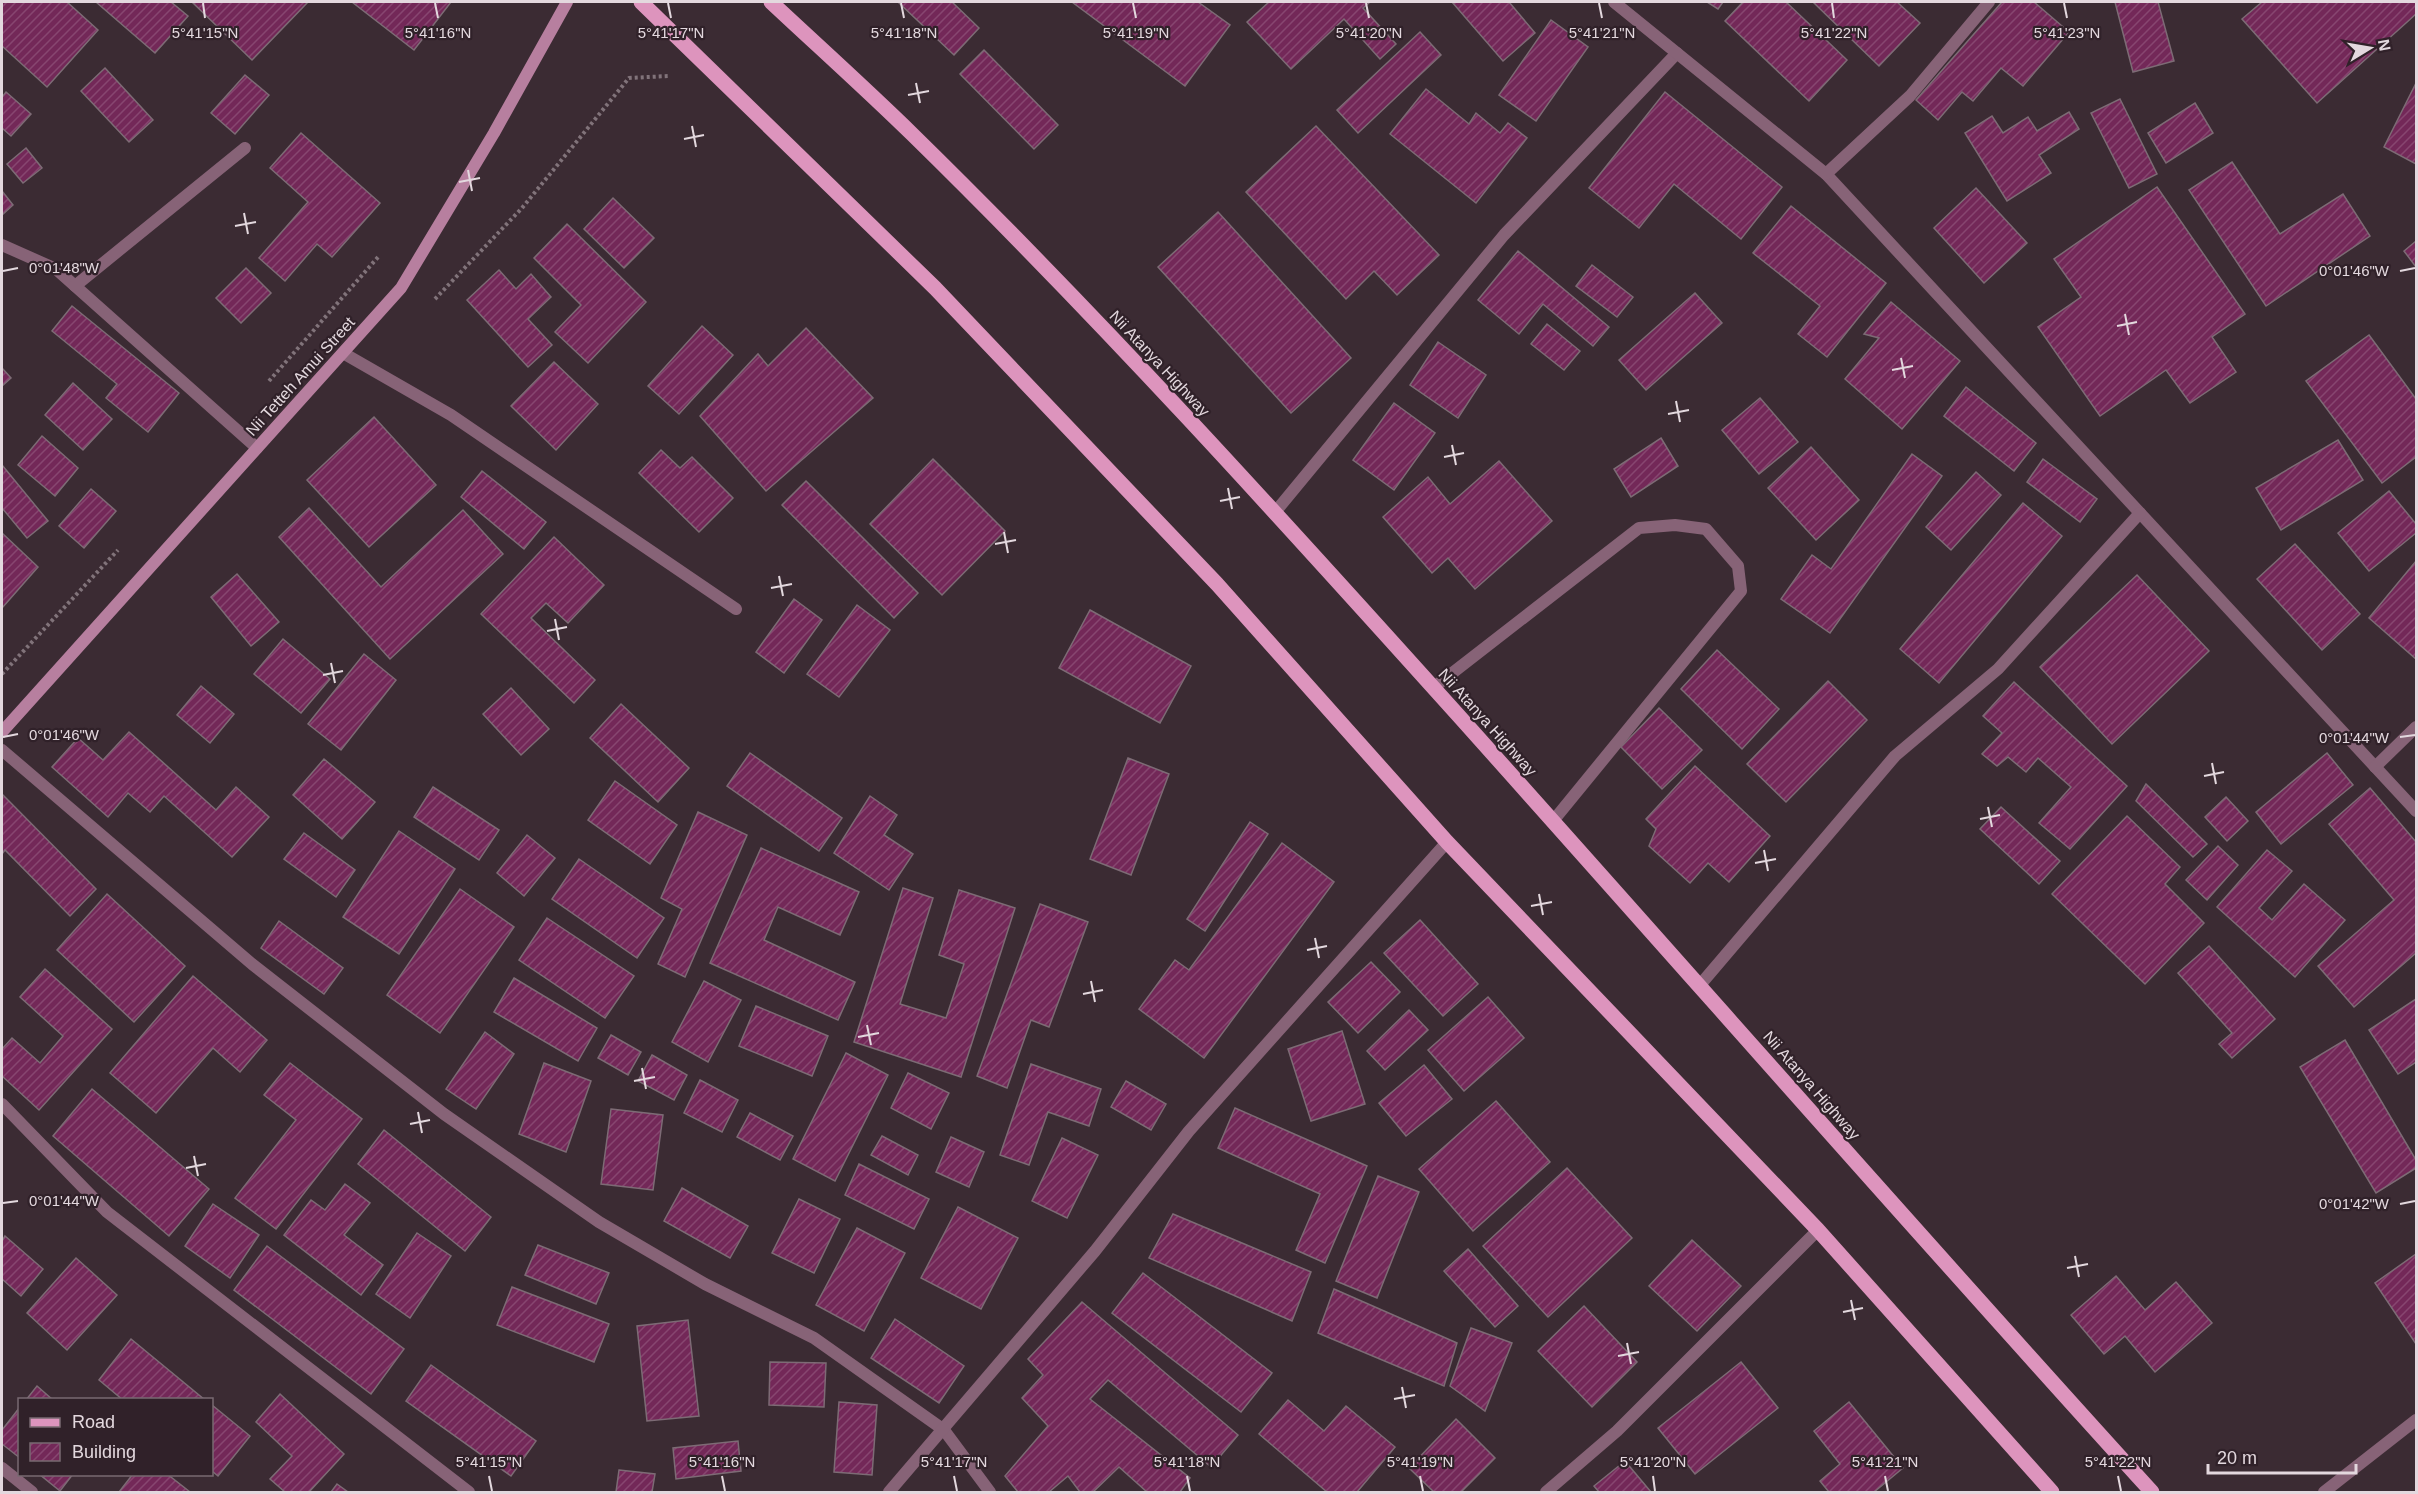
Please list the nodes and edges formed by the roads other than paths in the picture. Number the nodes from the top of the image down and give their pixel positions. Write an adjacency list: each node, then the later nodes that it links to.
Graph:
1 (567, 2): 11 (main road, Nii Tetteh Amui Street)
2 (641, 2): 23 (main road)
3 (771, 2): 13 (main road, Nii Atanya Highway)
4 (1614, 2): 6 (street)
5 (1989, 2): 8 (street)
6 (1677, 53): 8 (street); 13 (street)
7 (245, 148): 10 (street)
8 (1826, 174): 14 (street)
9 (2, 245): 10 (street)
10 (75, 286): 12 (street)
11 (343, 353): 12 (main road, Nii Tetteh Amui Street); 15 (street)
12 (257, 448): 18 (main road, Nii Tetteh Amui Street)
13 (1276, 511): 16 (main road, Nii Atanya Highway)
14 (2140, 513): 20 (street); 24 (street)
15 (736, 609)
16 (1433, 688): 22 (main road, Nii Atanya Highway); 22 (street)
17 (2416, 727): 20 (street)
18 (2, 732)
19 (2, 750): 28 (street)
20 (2375, 766): 21 (street)
21 (2416, 811)
22 (1553, 821): 24 (main road, Nii Atanya Highway)
23 (1447, 842): 26 (main road); 28 (street)
24 (1700, 985): 36 (main road, Nii Atanya Highway)
25 (2, 1104): 31 (street)
26 (1818, 1230): 34 (street); 35 (main road)
27 (2416, 1420): 37 (street)
28 (944, 1430): 32 (street); 33 (street)
29 (2, 1468): 30 (street)
30 (32, 1492)
31 (468, 1492)
32 (889, 1492)
33 (990, 1492)
34 (1546, 1492)
35 (2052, 1492)
36 (2151, 1492)
37 (2324, 1492)

